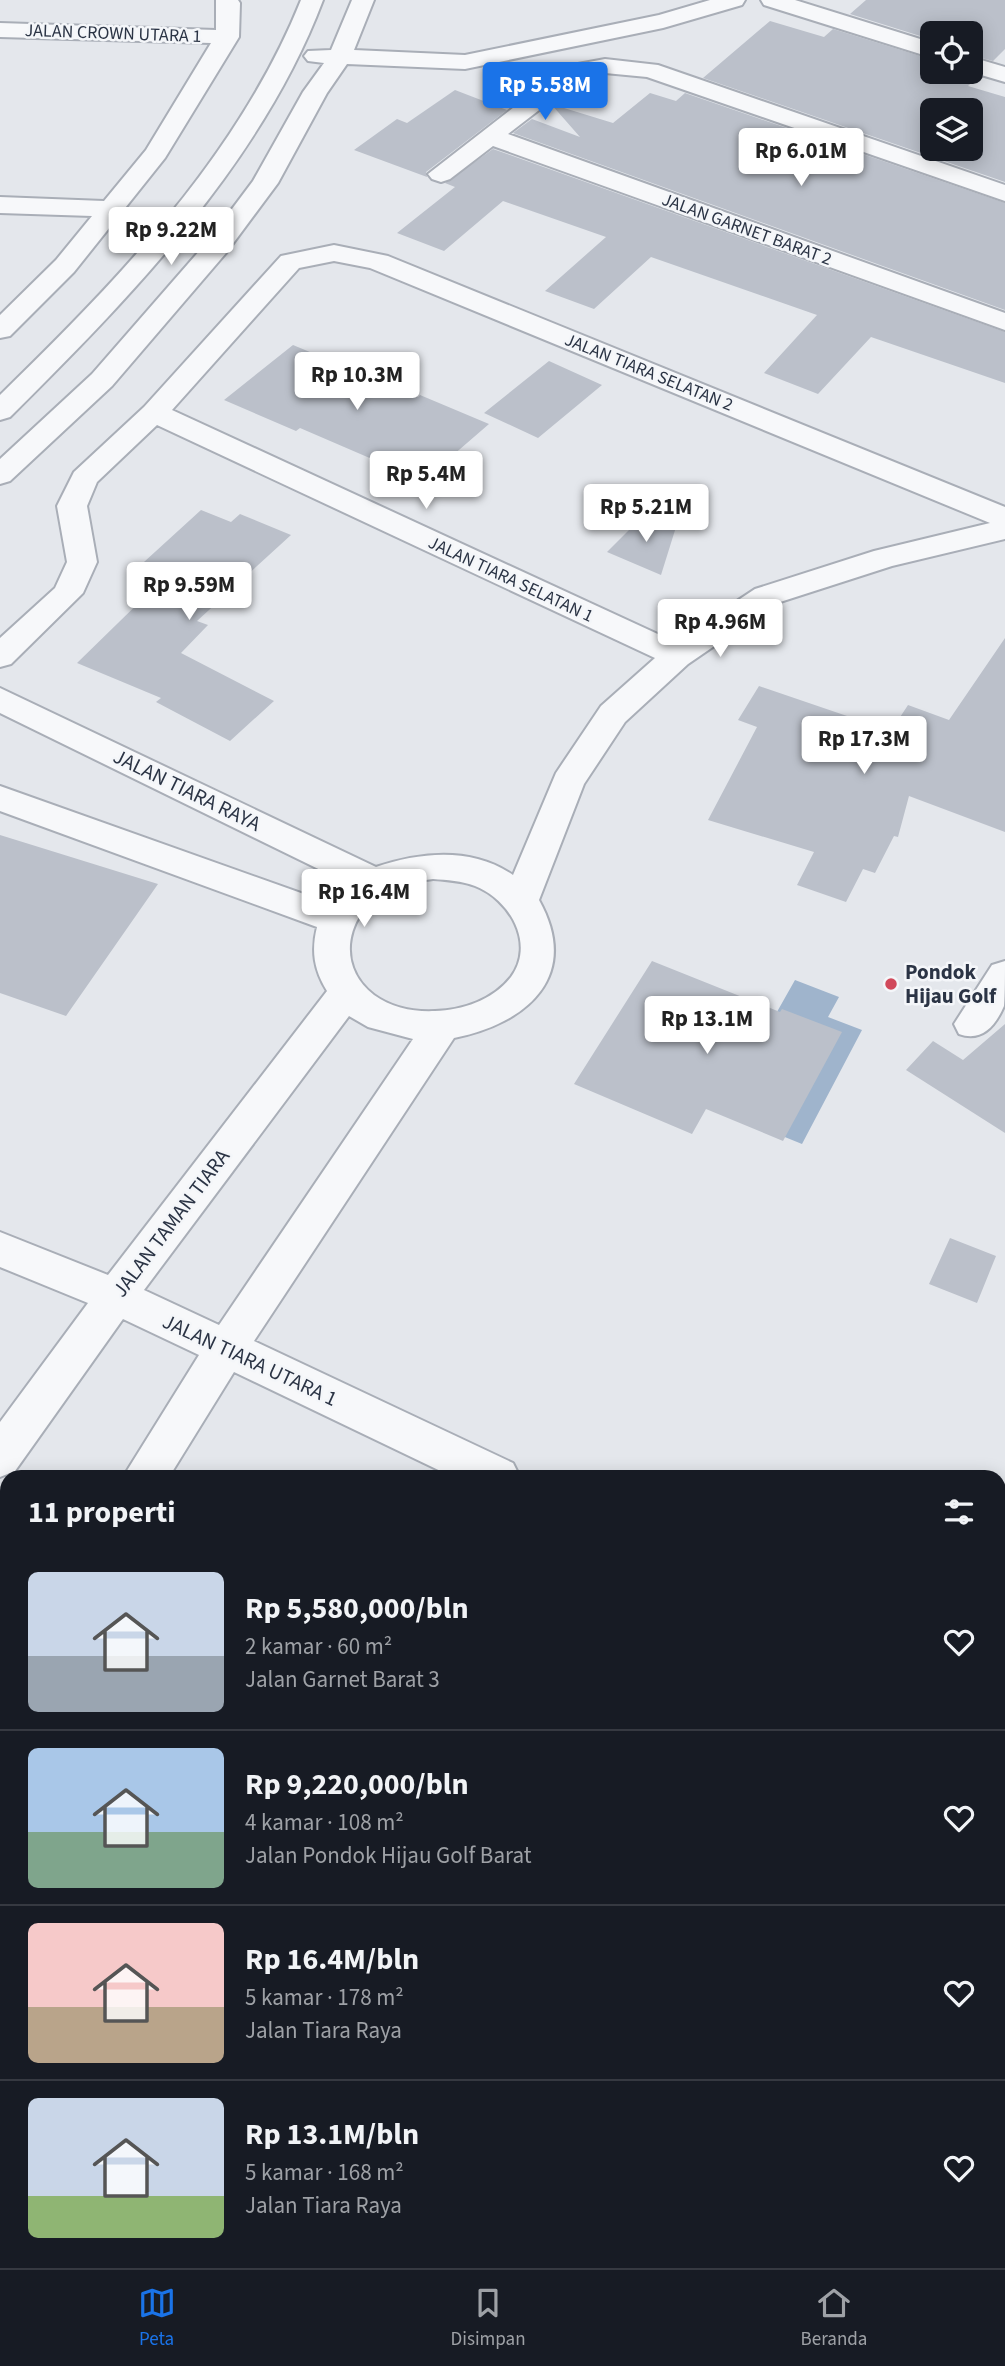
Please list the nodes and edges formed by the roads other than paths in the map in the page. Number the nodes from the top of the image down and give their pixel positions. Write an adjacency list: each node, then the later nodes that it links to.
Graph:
1 (227, 0): 11 (street)
2 (312, 0): 7 (street)
3 (363, 0): 9 (street)
4 (734, 0): 6 (street)
5 (772, 0): 12 (street)
6 (659, 10): 10 (street); 14 (street); 16 (street)
7 (302, 27): 9 (street); 13 (street)
8 (0, 30): 11 (street, JALAN CROWN UTARA 1)
9 (364, 31): 14 (street)
10 (490, 34)
11 (226, 37): 22 (street)
12 (920, 47)
13 (289, 55): 14 (street); 25 (street)
14 (340, 57): 27 (street)
15 (983, 68): 17 (street)
16 (650, 71): 18 (street); 20 (street)
17 (1005, 75)
18 (490, 136): 19 (street); 23 (street, JALAN GARNET BARAT 2)
19 (441, 174)
20 (1005, 193)
21 (0, 205): 22 (street)
22 (111, 209): 24 (street)
23 (1005, 322)
24 (0, 330)
25 (0, 411)
26 (154, 413): 28 (street, JALAN TIARA SELATAN 2); 30 (street); 31 (street, JALAN TIARA SELATAN 1)
27 (0, 475)
28 (1005, 517)
29 (1005, 529): 31 (street)
30 (0, 656)
31 (677, 656): 35 (street)
32 (0, 699): 34 (street, JALAN TIARA RAYA)
33 (0, 799): 36 (street)
34 (374, 881): 35 (street); 36 (street)
35 (521, 900): 40 (street)
36 (336, 920): 38 (street)
37 (1005, 975): 39 (street)
38 (346, 991): 40 (street); 42 (street, JALAN TAMAN TIARA)
39 (972, 1024)
40 (442, 1026): 43 (street)
41 (0, 1249): 42 (street, JALAN TIARA UTARA 1)
42 (116, 1296): 43 (street, JALAN TIARA UTARA 1); 44 (street, JALAN TAMAN TIARA)
43 (226, 1349): 45 (street); 46 (street, JALAN TIARA UTARA 1)
44 (0, 1457)
45 (149, 1470)
46 (483, 1470)

